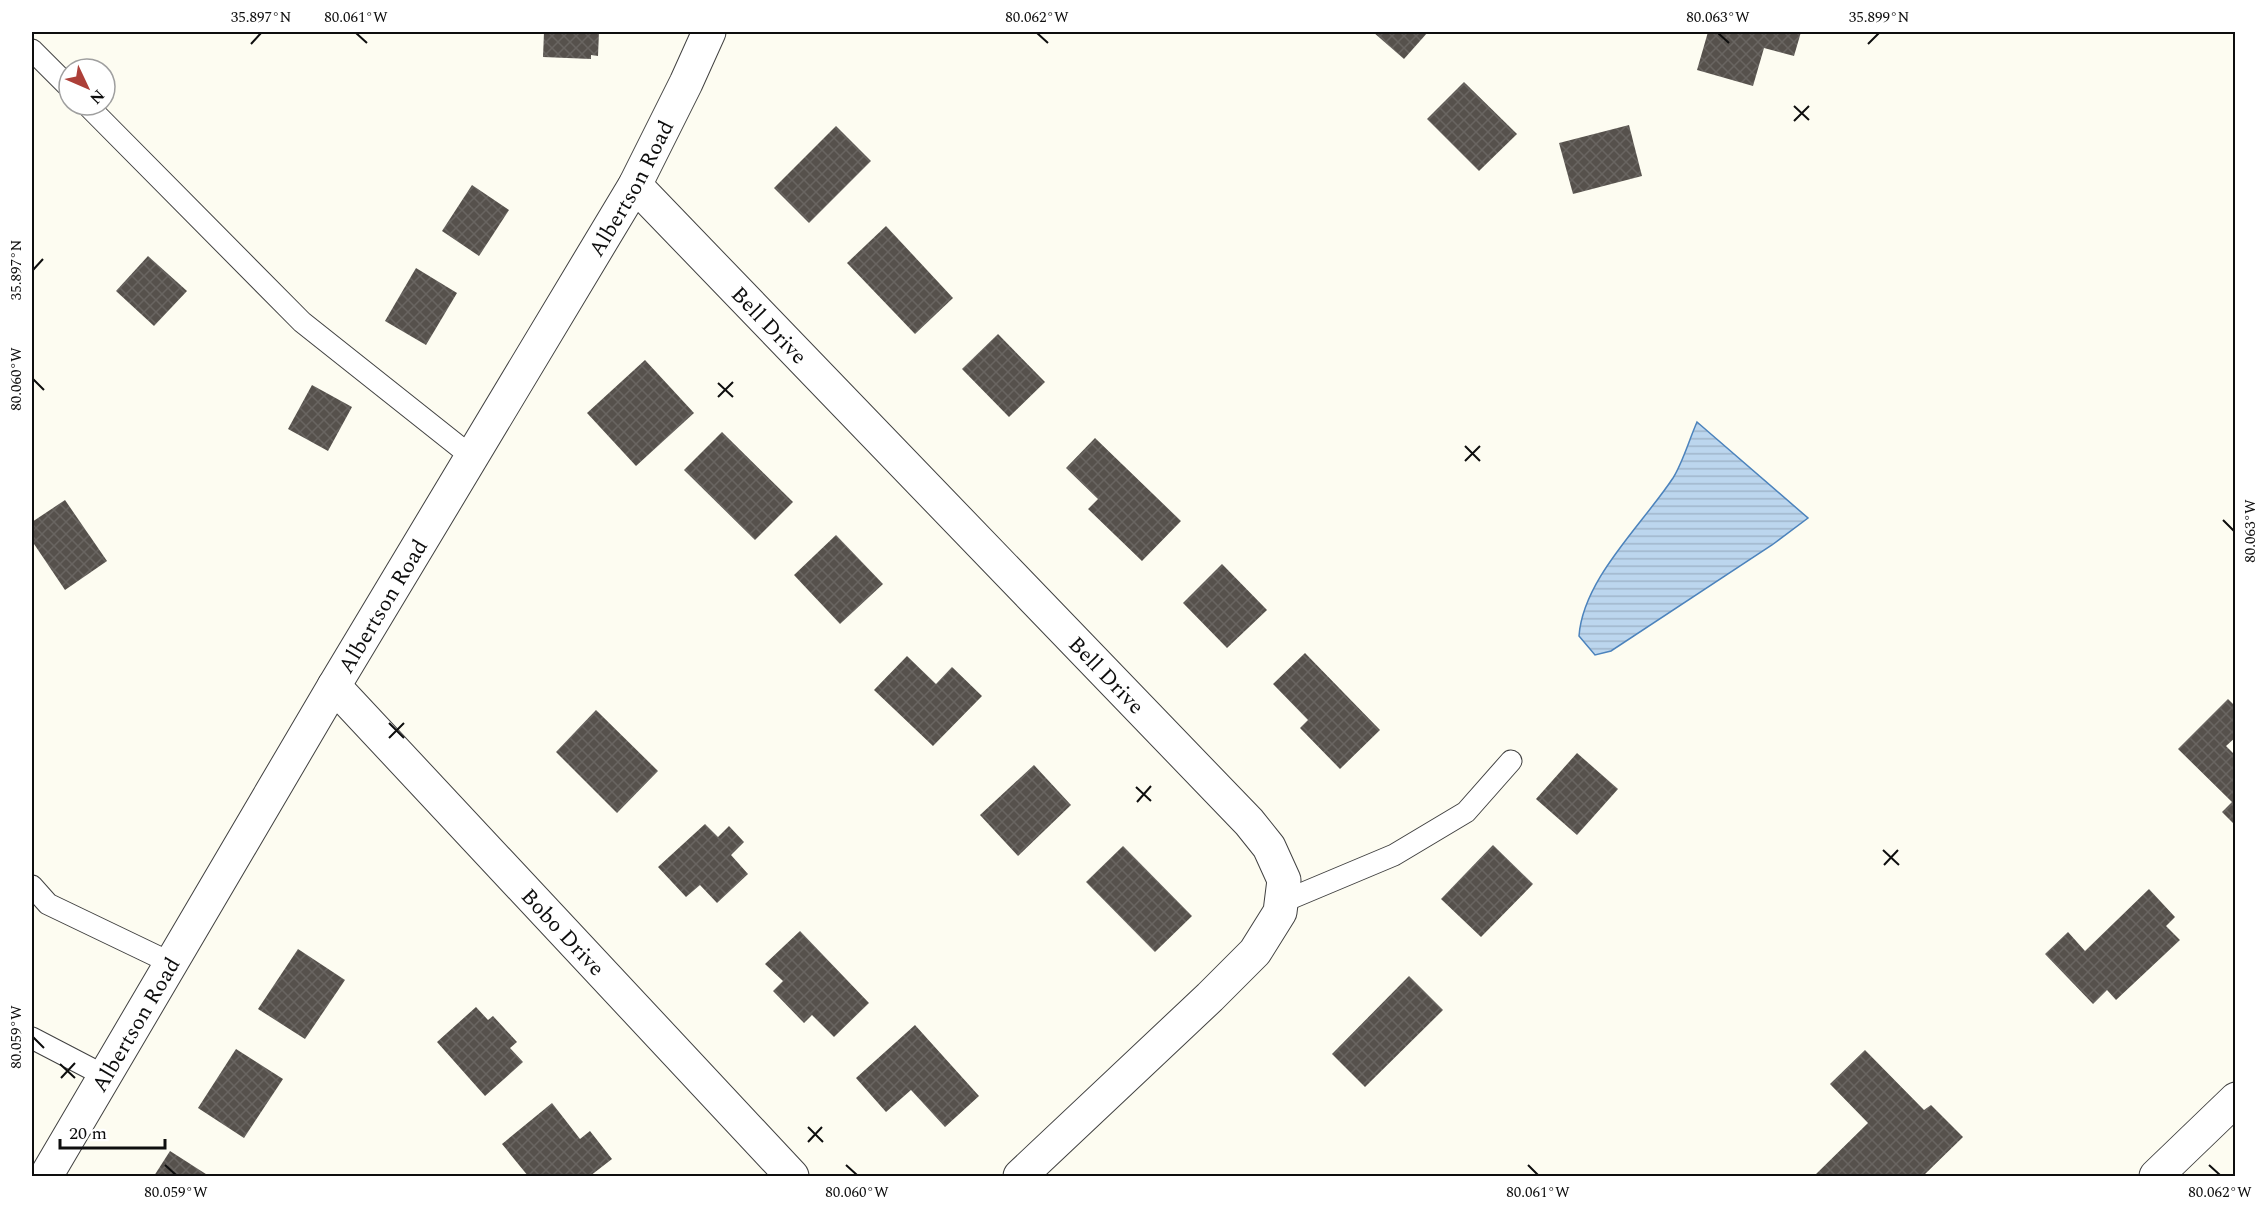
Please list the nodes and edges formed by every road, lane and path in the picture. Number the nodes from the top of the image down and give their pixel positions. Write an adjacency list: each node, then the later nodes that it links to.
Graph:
1 (709, 32): 5 (street, Albertson Road)
2 (32, 50): 3 (lane)
3 (57, 75)
4 (99, 117): 6 (lane)
5 (635, 185): 6 (street, Albertson Road); 10 (street, Bell Drive)
6 (472, 457): 7 (street, Albertson Road)
7 (334, 686): 11 (street, Albertson Road); 16 (street, Bobo Drive)
8 (1511, 761): 10 (lane)
9 (32, 886): 11 (lane)
10 (1282, 902): 17 (street, Bell Drive)
11 (171, 963): 13 (street, Albertson Road)
12 (32, 1038): 13 (lane)
13 (105, 1076): 15 (street, Albertson Road)
14 (2235, 1099): 18 (street)
15 (46, 1176)
16 (792, 1176)
17 (1020, 1176)
18 (2156, 1176)

